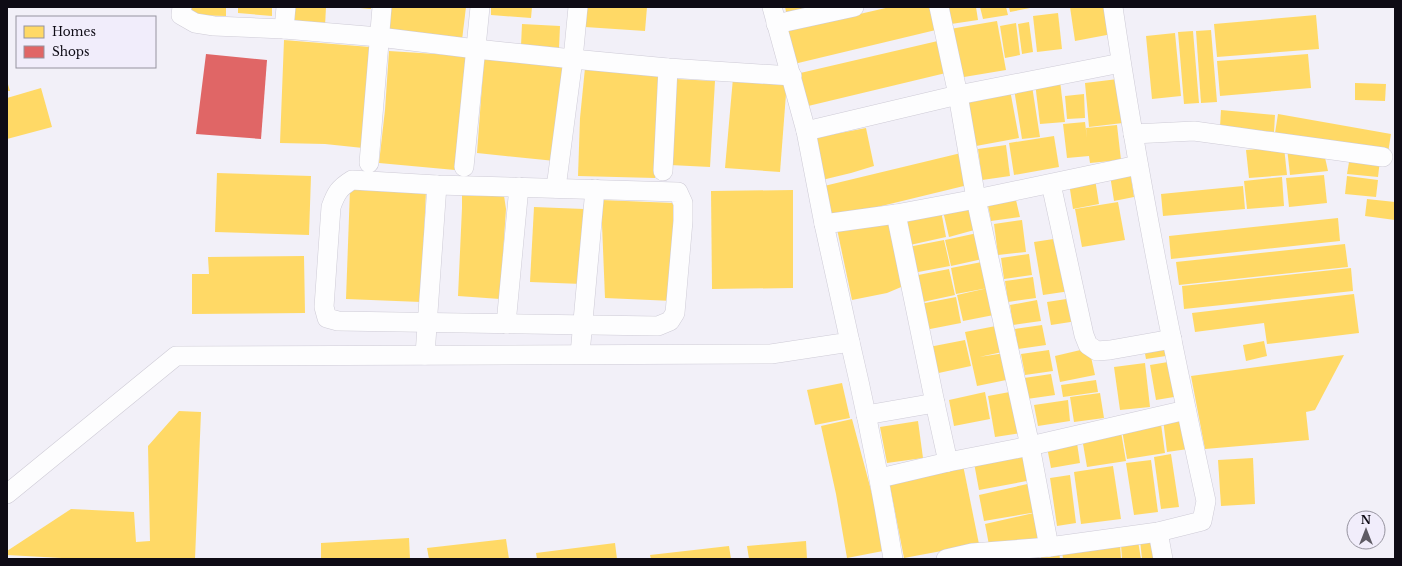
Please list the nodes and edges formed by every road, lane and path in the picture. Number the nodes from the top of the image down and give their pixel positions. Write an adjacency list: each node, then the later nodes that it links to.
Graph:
1 (182, 7): 10 (street)
2 (286, 7): 10 (street)
3 (382, 7): 11 (street)
4 (480, 7): 12 (street)
5 (578, 7): 13 (street)
6 (854, 7): 9 (street)
7 (940, 7): 17 (street)
8 (1113, 7): 14 (street)
9 (774, 15): 16 (street)
10 (284, 29): 11 (street)
11 (378, 37): 12 (street); 21 (street)
12 (476, 49): 13 (street); 23 (street)
13 (574, 59): 15 (street); 28 (street)
14 (1121, 63): 17 (street); 19 (street)
15 (668, 68): 16 (street); 24 (street)
16 (792, 76): 18 (street)
17 (958, 95): 18 (street); 30 (street)
18 (806, 131): 32 (street)
19 (1133, 134): 20 (street); 22 (street)
20 (1383, 157)
21 (370, 163)
22 (1138, 165): 25 (street); 36 (street)
23 (464, 167)
24 (663, 171)
25 (1051, 184): 30 (street); 36 (street)
26 (437, 185): 27 (street); 33 (street); 33 (street)
27 (519, 187): 28 (street); 34 (street)
28 (556, 188): 29 (street)
29 (595, 189): 35 (street); 35 (street)
30 (976, 199): 31 (street); 43 (street)
31 (896, 214): 32 (street); 40 (street)
32 (824, 224): 37 (street)
33 (427, 323): 34 (street); 39 (street)
34 (506, 324): 35 (street)
35 (582, 325): 38 (street)
36 (1172, 339): 41 (street)
37 (850, 342): 38 (street); 42 (street)
38 (580, 354): 39 (street)
39 (425, 355): 46 (street)
40 (935, 403): 42 (street); 44 (street)
41 (1186, 410): 43 (street); 47 (street)
42 (866, 415): 45 (street)
43 (1030, 446): 44 (street); 48 (street)
44 (948, 462): 45 (street)
45 (880, 478): 49 (street)
46 (7, 494)
47 (1158, 532): 48 (street); 51 (street)
48 (1049, 547): 50 (street)
49 (893, 559)
50 (946, 559)
51 (1163, 559)

